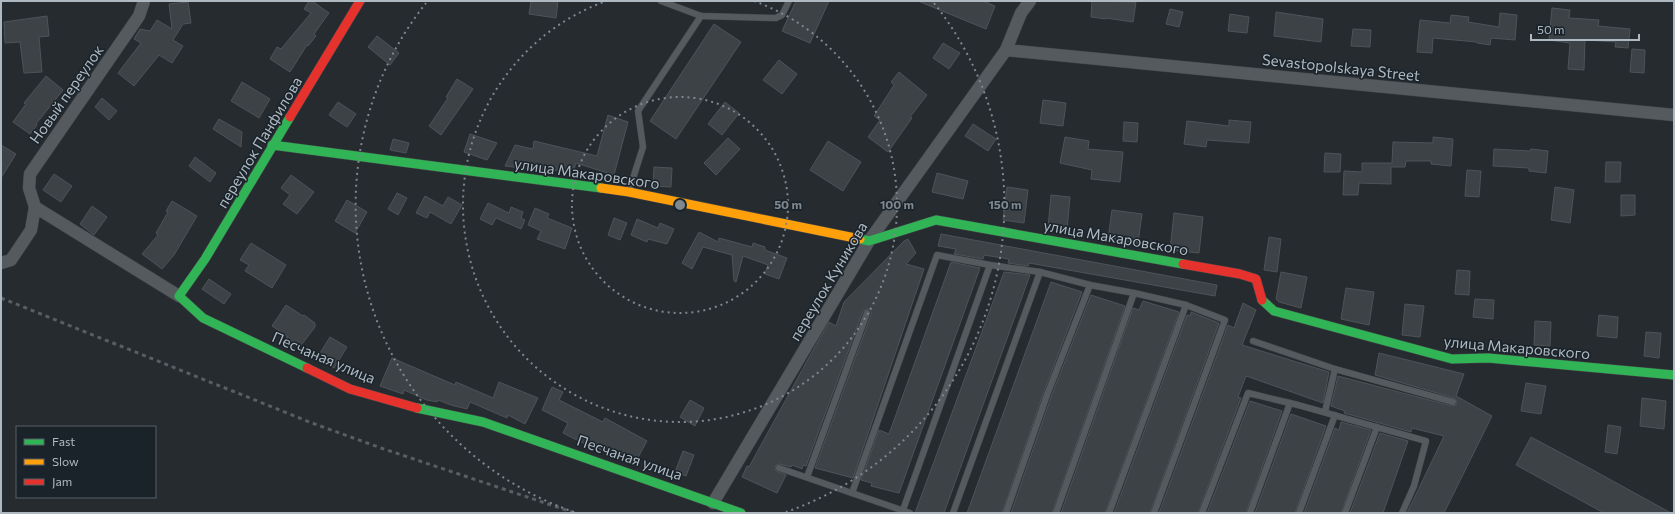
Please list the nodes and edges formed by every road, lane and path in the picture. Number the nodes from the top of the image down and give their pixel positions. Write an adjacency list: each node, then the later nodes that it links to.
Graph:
1 (144, 1): 11 (street, Новый переулок)
2 (360, 1): 9 (street, переулок Панфилова)
3 (661, 1): 6 (lane)
4 (789, 1): 6 (lane)
5 (1030, 1): 7 (street, переулок Куникова)
6 (701, 16): 10 (lane)
7 (1006, 50): 8 (street, Sevastopolskaya Street); 12 (street, переулок Куникова)
8 (1674, 115)
9 (272, 145): 10 (street, улица Макаровского); 18 (street, переулок Панфилова)
10 (629, 192): 12 (street, улица Макаровского)
11 (35, 207): 13 (street); 18 (street, Песчаная улица)
12 (869, 242): 23 (street, улица Макаровского); 32 (street, переулок Куникова)
13 (1, 263)
14 (990, 265): 15 (lane); 31 (lane); 33 (lane)
15 (1040, 272): 16 (lane); 36 (lane)
16 (1090, 285): 17 (lane); 37 (lane)
17 (1134, 293): 19 (lane); 38 (lane)
18 (179, 296): 32 (street, Песчаная улица)
19 (1186, 305): 39 (lane); 40 (lane)
20 (867, 313): 30 (lane)
21 (1253, 341): 22 (lane)
22 (1335, 369): 24 (lane); 26 (lane)
23 (1674, 375)
24 (1453, 402)
25 (1290, 403): 26 (lane); 41 (lane); 42 (lane)
26 (1325, 412): 27 (lane)
27 (1335, 415): 28 (lane); 43 (lane)
28 (1377, 427): 44 (lane); 45 (lane)
29 (778, 468): 30 (lane)
30 (807, 478): 31 (lane)
31 (852, 493): 33 (lane)
32 (713, 503): 34 (street, Песчаная улица)
33 (903, 510): 35 (lane)
34 (741, 513)
35 (910, 513)
36 (953, 513)
37 (1006, 513)
38 (1056, 513)
39 (1109, 513)
40 (1154, 513)
41 (1202, 513)
42 (1250, 513)
43 (1299, 513)
44 (1345, 513)
45 (1402, 513)

